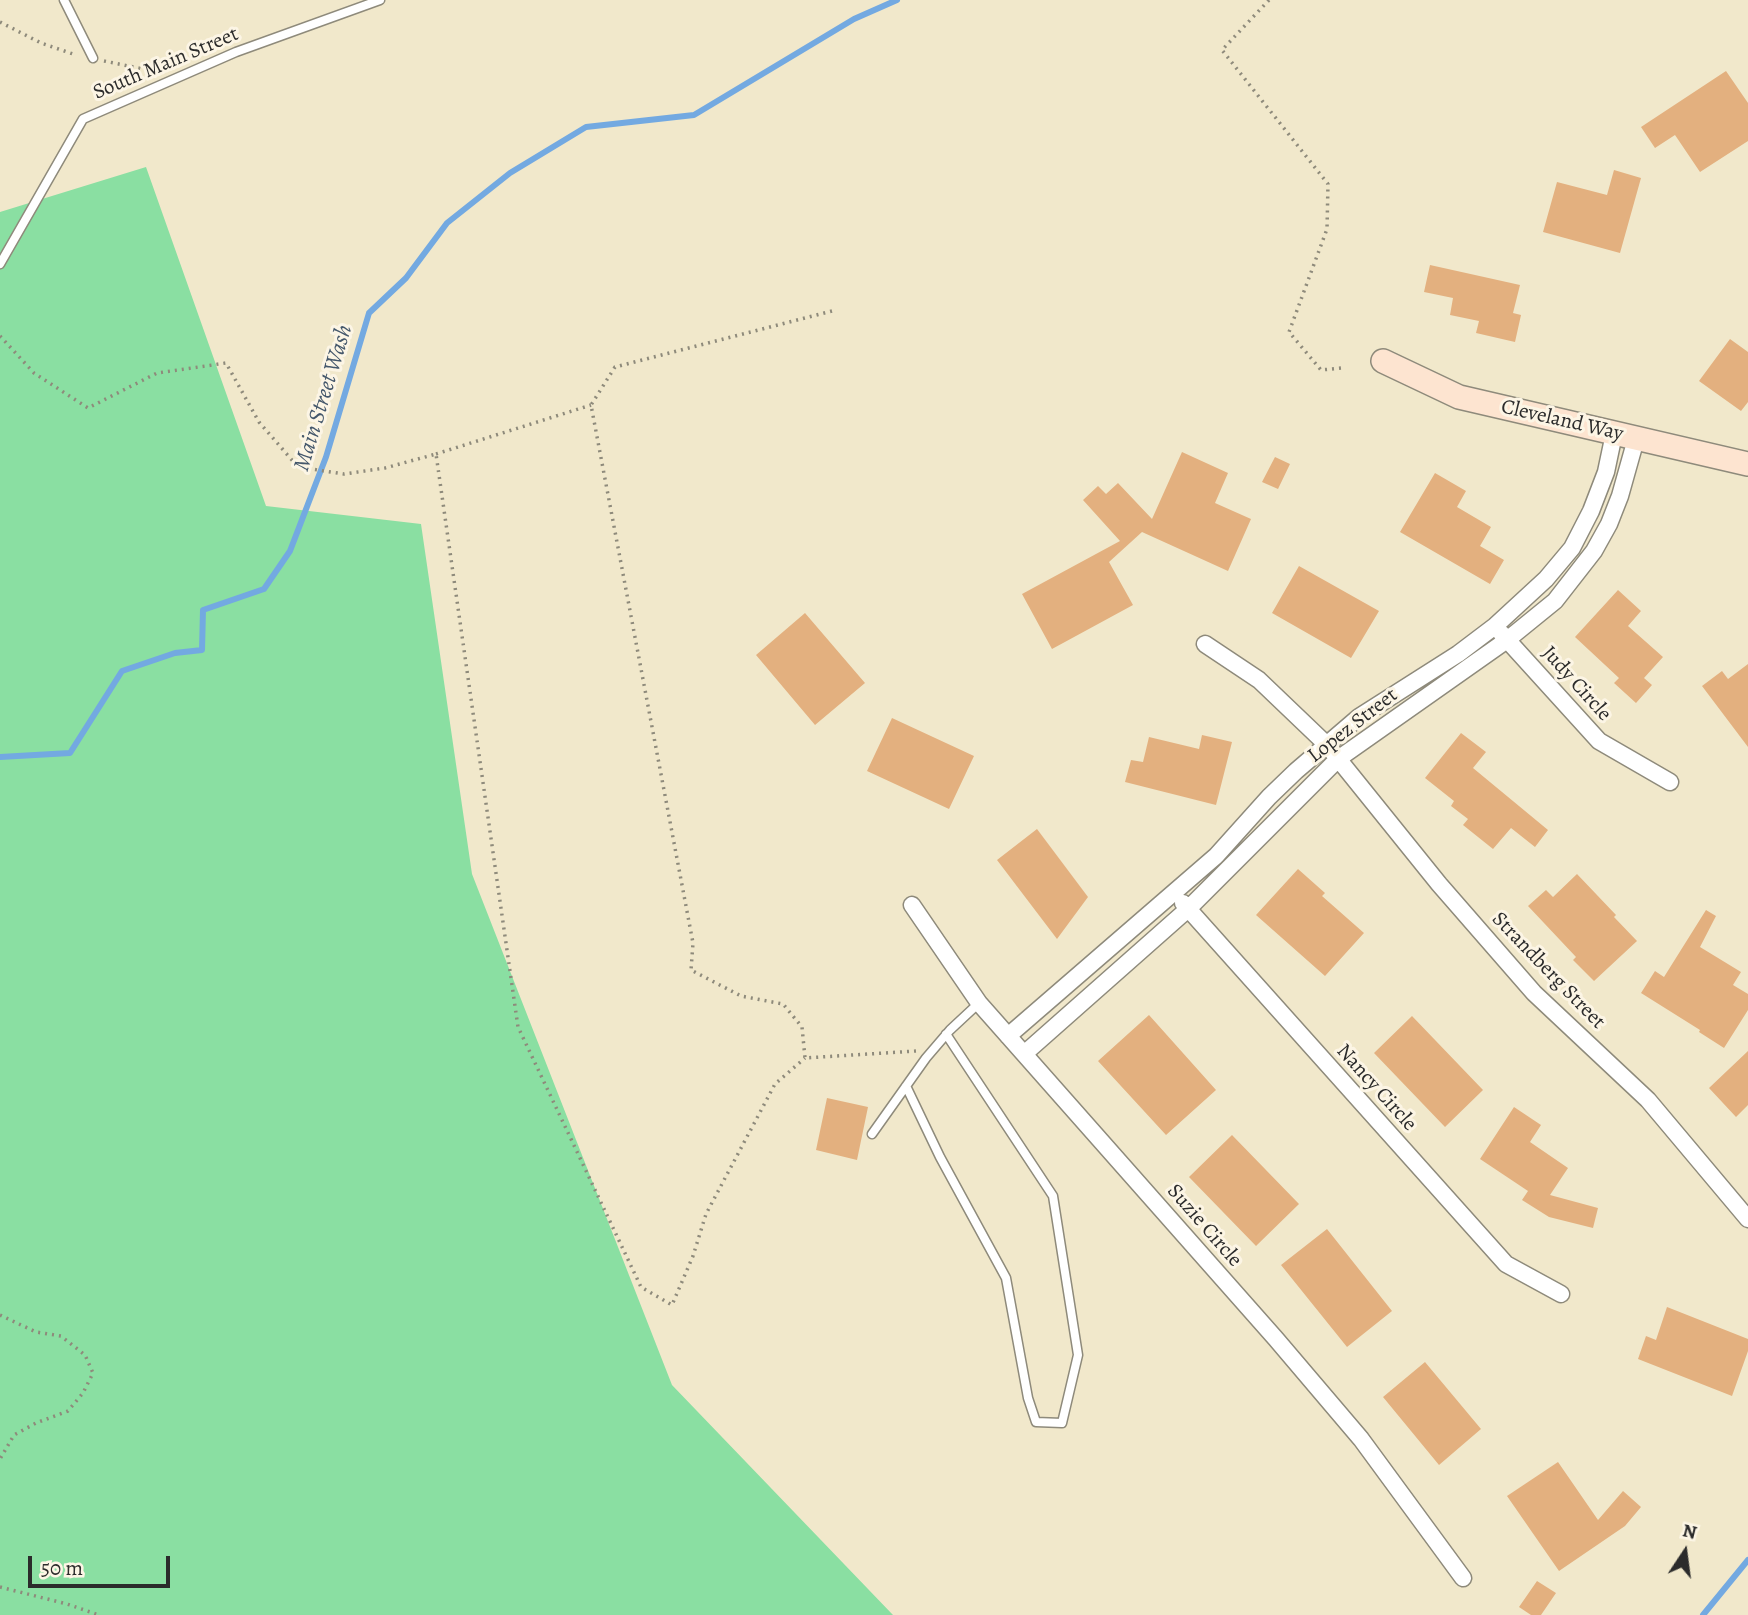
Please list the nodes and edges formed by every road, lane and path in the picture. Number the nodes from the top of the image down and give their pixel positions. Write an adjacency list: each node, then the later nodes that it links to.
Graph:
1 (64, 0): 4 (lane)
2 (380, 0): 5 (lane, South Main Street)
3 (1269, 0): 9 (path)
4 (93, 58)
5 (0, 264)
6 (832, 311): 10 (path)
7 (0, 335): 12 (path)
8 (1383, 361): 11 (street, Cleveland Way)
9 (1342, 368)
10 (591, 405): 12 (path); 28 (path)
11 (1625, 436): 13 (street, Cleveland Way); 14 (street, Lopez Street); 15 (street, Lopez Street)
12 (436, 454): 28 (path)
13 (1748, 464)
14 (1495, 626): 15 (street, Judy Circle); 17 (street, Lopez Street)
15 (1507, 640): 18 (street, Lopez Street); 19 (street, Judy Circle)
16 (1205, 644): 17 (street, Strandberg Street)
17 (1327, 745): 18 (street, Strandberg Street); 20 (street, Lopez Street)
18 (1338, 759): 22 (street, Lopez Street); 31 (street, Strandberg Street)
19 (1670, 782)
20 (1174, 893): 22 (street, Nancy Circle); 25 (street, Lopez Street)
21 (912, 905): 23 (street, Suzie Circle)
22 (1188, 909): 27 (street, Lopez Street); 32 (street, Nancy Circle)
23 (979, 1003): 24 (lane); 25 (street, Suzie Circle)
24 (946, 1034): 26 (lane); 29 (lane)
25 (1008, 1036): 27 (street, Suzie Circle)
26 (934, 1048): 28 (path); 29 (lane)
27 (1024, 1054): 35 (street, Suzie Circle)
28 (805, 1058)
29 (906, 1086): 30 (lane)
30 (872, 1134)
31 (1748, 1219)
32 (1561, 1294)
33 (0, 1315): 34 (path)
34 (0, 1459)
35 (1463, 1578)
36 (0, 1587): 37 (path)
37 (99, 1615)

